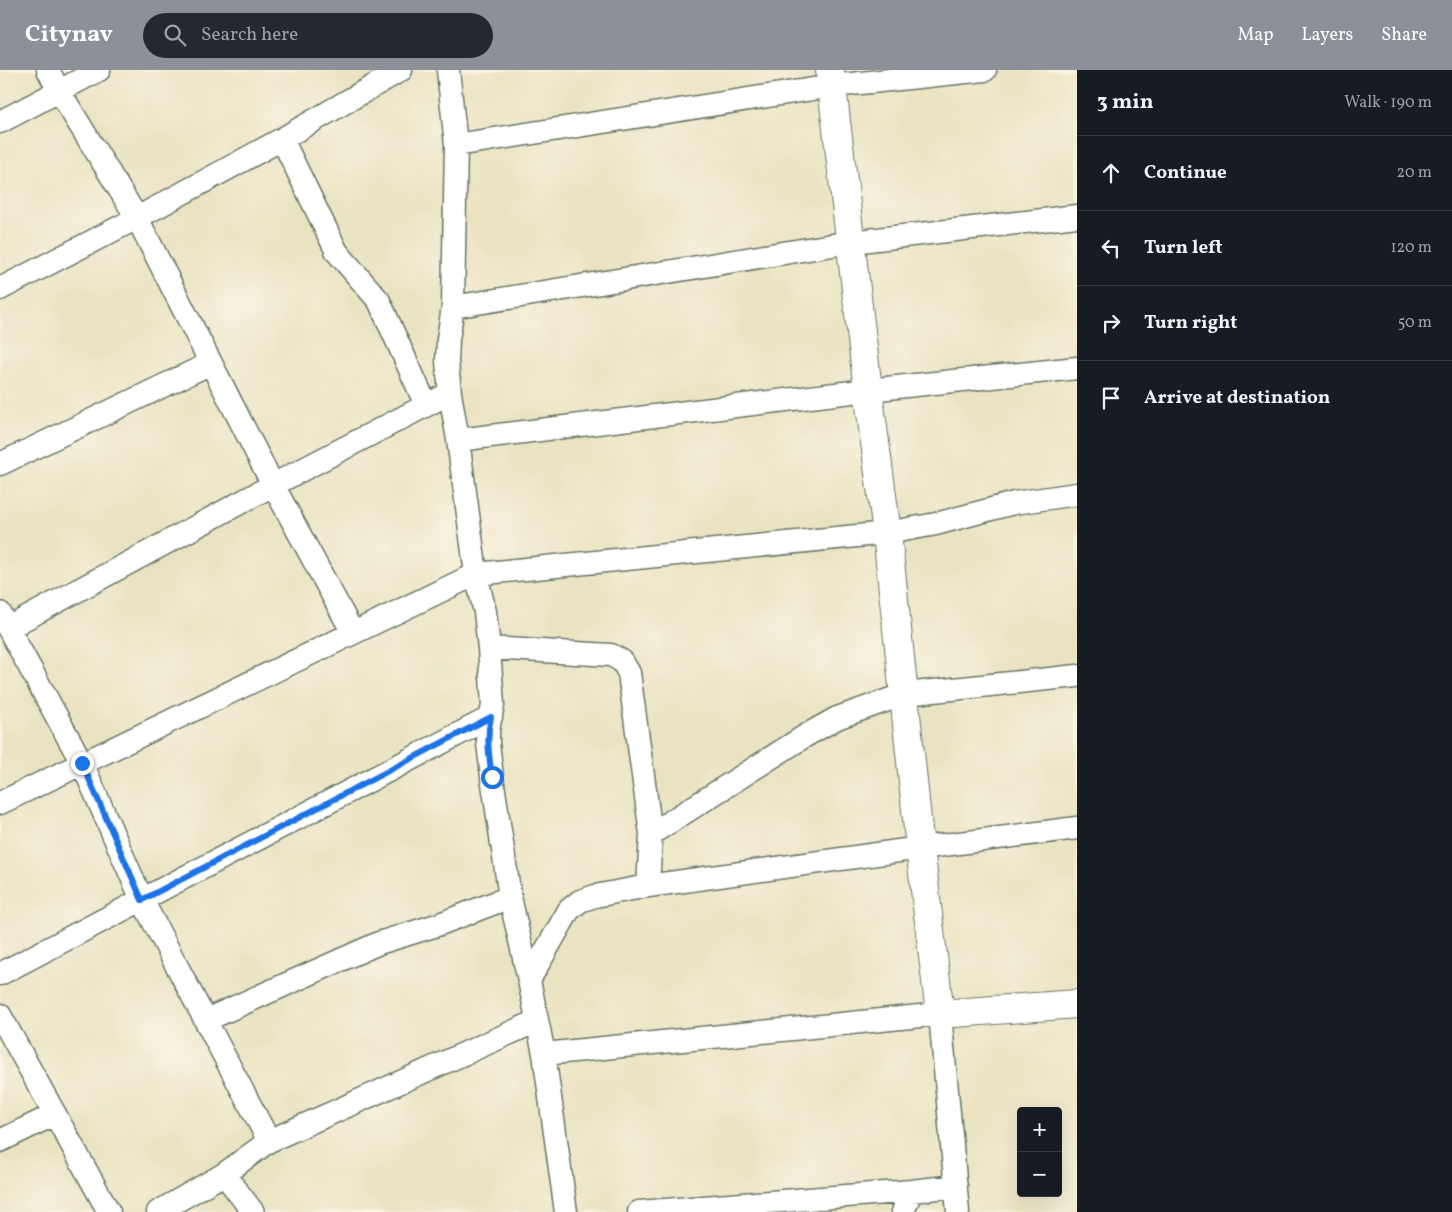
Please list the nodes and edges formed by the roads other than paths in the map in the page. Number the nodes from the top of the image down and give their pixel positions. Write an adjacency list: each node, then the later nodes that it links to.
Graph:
1 (48, 70): 7 (street)
2 (99, 70): 7 (street)
3 (401, 70): 9 (street)
4 (448, 70): 10 (street)
5 (985, 70): 6 (street)
6 (831, 78): 10 (street); 13 (street)
7 (59, 91): 8 (street); 12 (street)
8 (0, 122)
9 (282, 139): 12 (street); 20 (street)
10 (456, 145): 15 (street)
11 (1077, 216): 13 (street)
12 (136, 218): 14 (street); 16 (street)
13 (851, 242): 15 (street); 18 (street)
14 (0, 289)
15 (453, 307): 19 (street)
16 (211, 363): 22 (street); 23 (street)
17 (1077, 368): 18 (street)
18 (868, 390): 21 (street); 25 (street)
19 (450, 393): 20 (street); 21 (street)
20 (426, 406): 23 (street)
21 (458, 440): 26 (street)
22 (0, 464)
23 (273, 485): 27 (street); 28 (street)
24 (1077, 494): 25 (street)
25 (887, 533): 26 (street); 31 (street)
26 (476, 574): 28 (street); 29 (street)
27 (4, 621): 33 (street)
28 (353, 633): 33 (street)
29 (489, 648): 32 (street); 36 (street)
30 (1077, 676): 31 (street)
31 (905, 694): 36 (street); 37 (street)
32 (491, 717): 39 (street); 40 (street)
33 (82, 763): 34 (street); 40 (street)
34 (0, 803)
35 (1077, 828): 37 (street)
36 (651, 834): 38 (street)
37 (920, 848): 38 (street); 44 (street)
38 (648, 886): 42 (street)
39 (510, 897): 42 (street); 46 (street)
40 (142, 900): 41 (street); 46 (street)
41 (0, 974)
42 (530, 980): 47 (street)
43 (1077, 1004): 44 (street)
44 (940, 1014): 48 (street); 53 (street)
45 (0, 1015): 49 (street)
46 (206, 1020): 50 (street)
47 (537, 1021): 48 (street); 50 (street)
48 (544, 1054): 59 (street)
49 (55, 1114): 51 (street); 56 (street)
50 (269, 1141): 52 (street)
51 (0, 1142)
52 (224, 1174): 57 (street); 58 (street)
53 (956, 1186): 54 (street); 61 (street)
54 (907, 1202): 55 (street)
55 (766, 1207): 60 (street)
56 (110, 1212)
57 (158, 1212)
58 (253, 1212)
59 (566, 1212)
60 (639, 1212)
61 (958, 1212)

